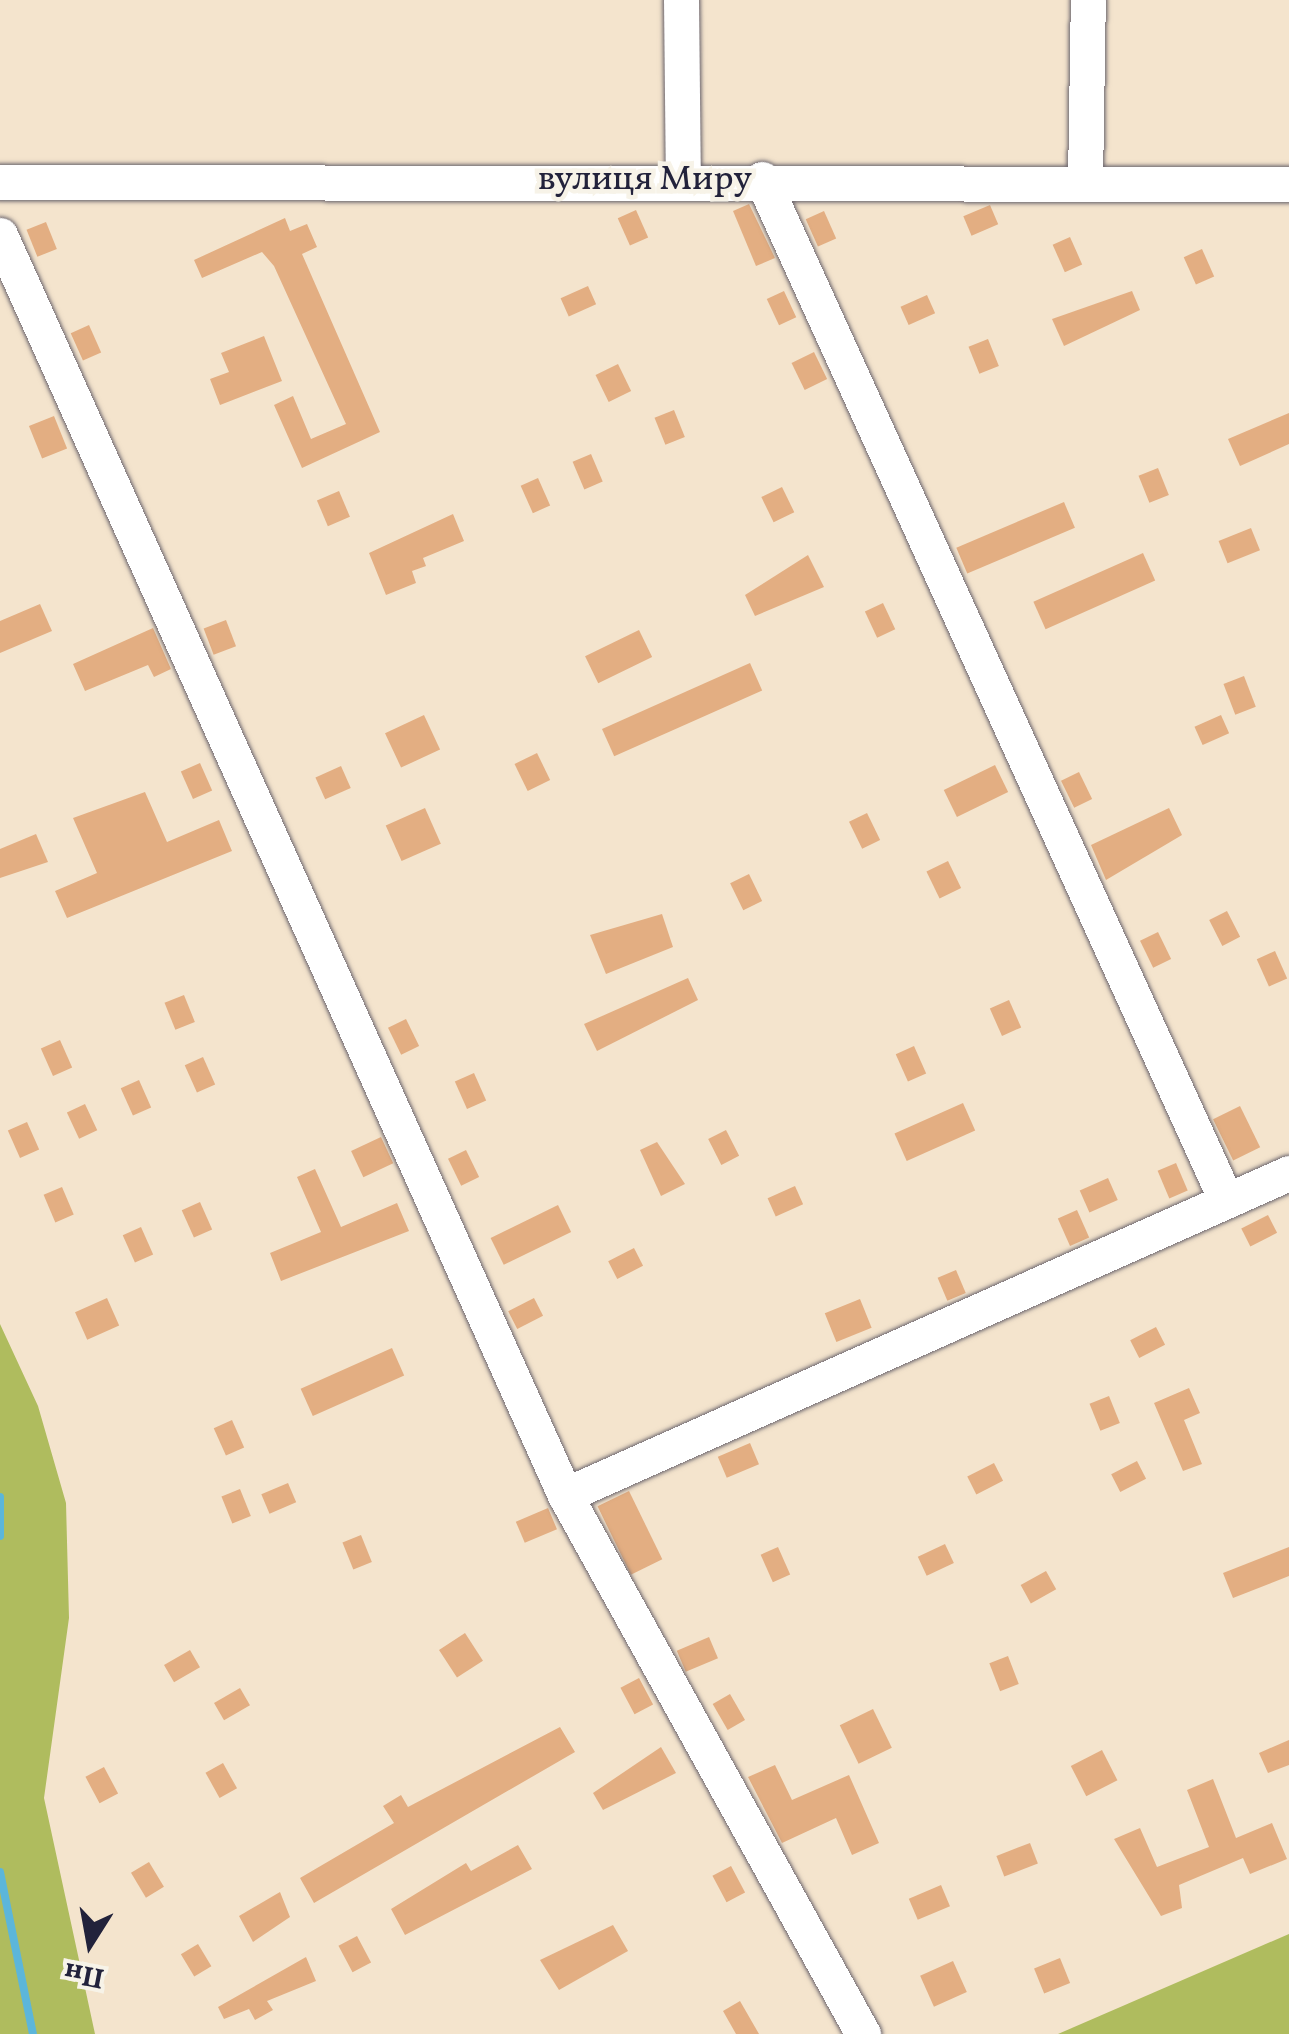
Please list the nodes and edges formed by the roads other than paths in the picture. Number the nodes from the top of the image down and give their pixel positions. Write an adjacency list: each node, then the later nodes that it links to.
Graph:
1 (681, 0): 3 (street)
2 (1088, 0): 6 (street)
3 (683, 179): 4 (street, вулиця Миру); 5 (street, вулиця Миру)
4 (762, 179): 6 (street, вулиця Миру); 10 (street)
5 (0, 182)
6 (1085, 182): 7 (street, вулиця Миру)
7 (1289, 184)
8 (0, 235): 11 (street)
9 (1289, 1173): 10 (street)
10 (1226, 1200): 11 (street)
11 (565, 1494): 12 (street)
12 (863, 2034)

